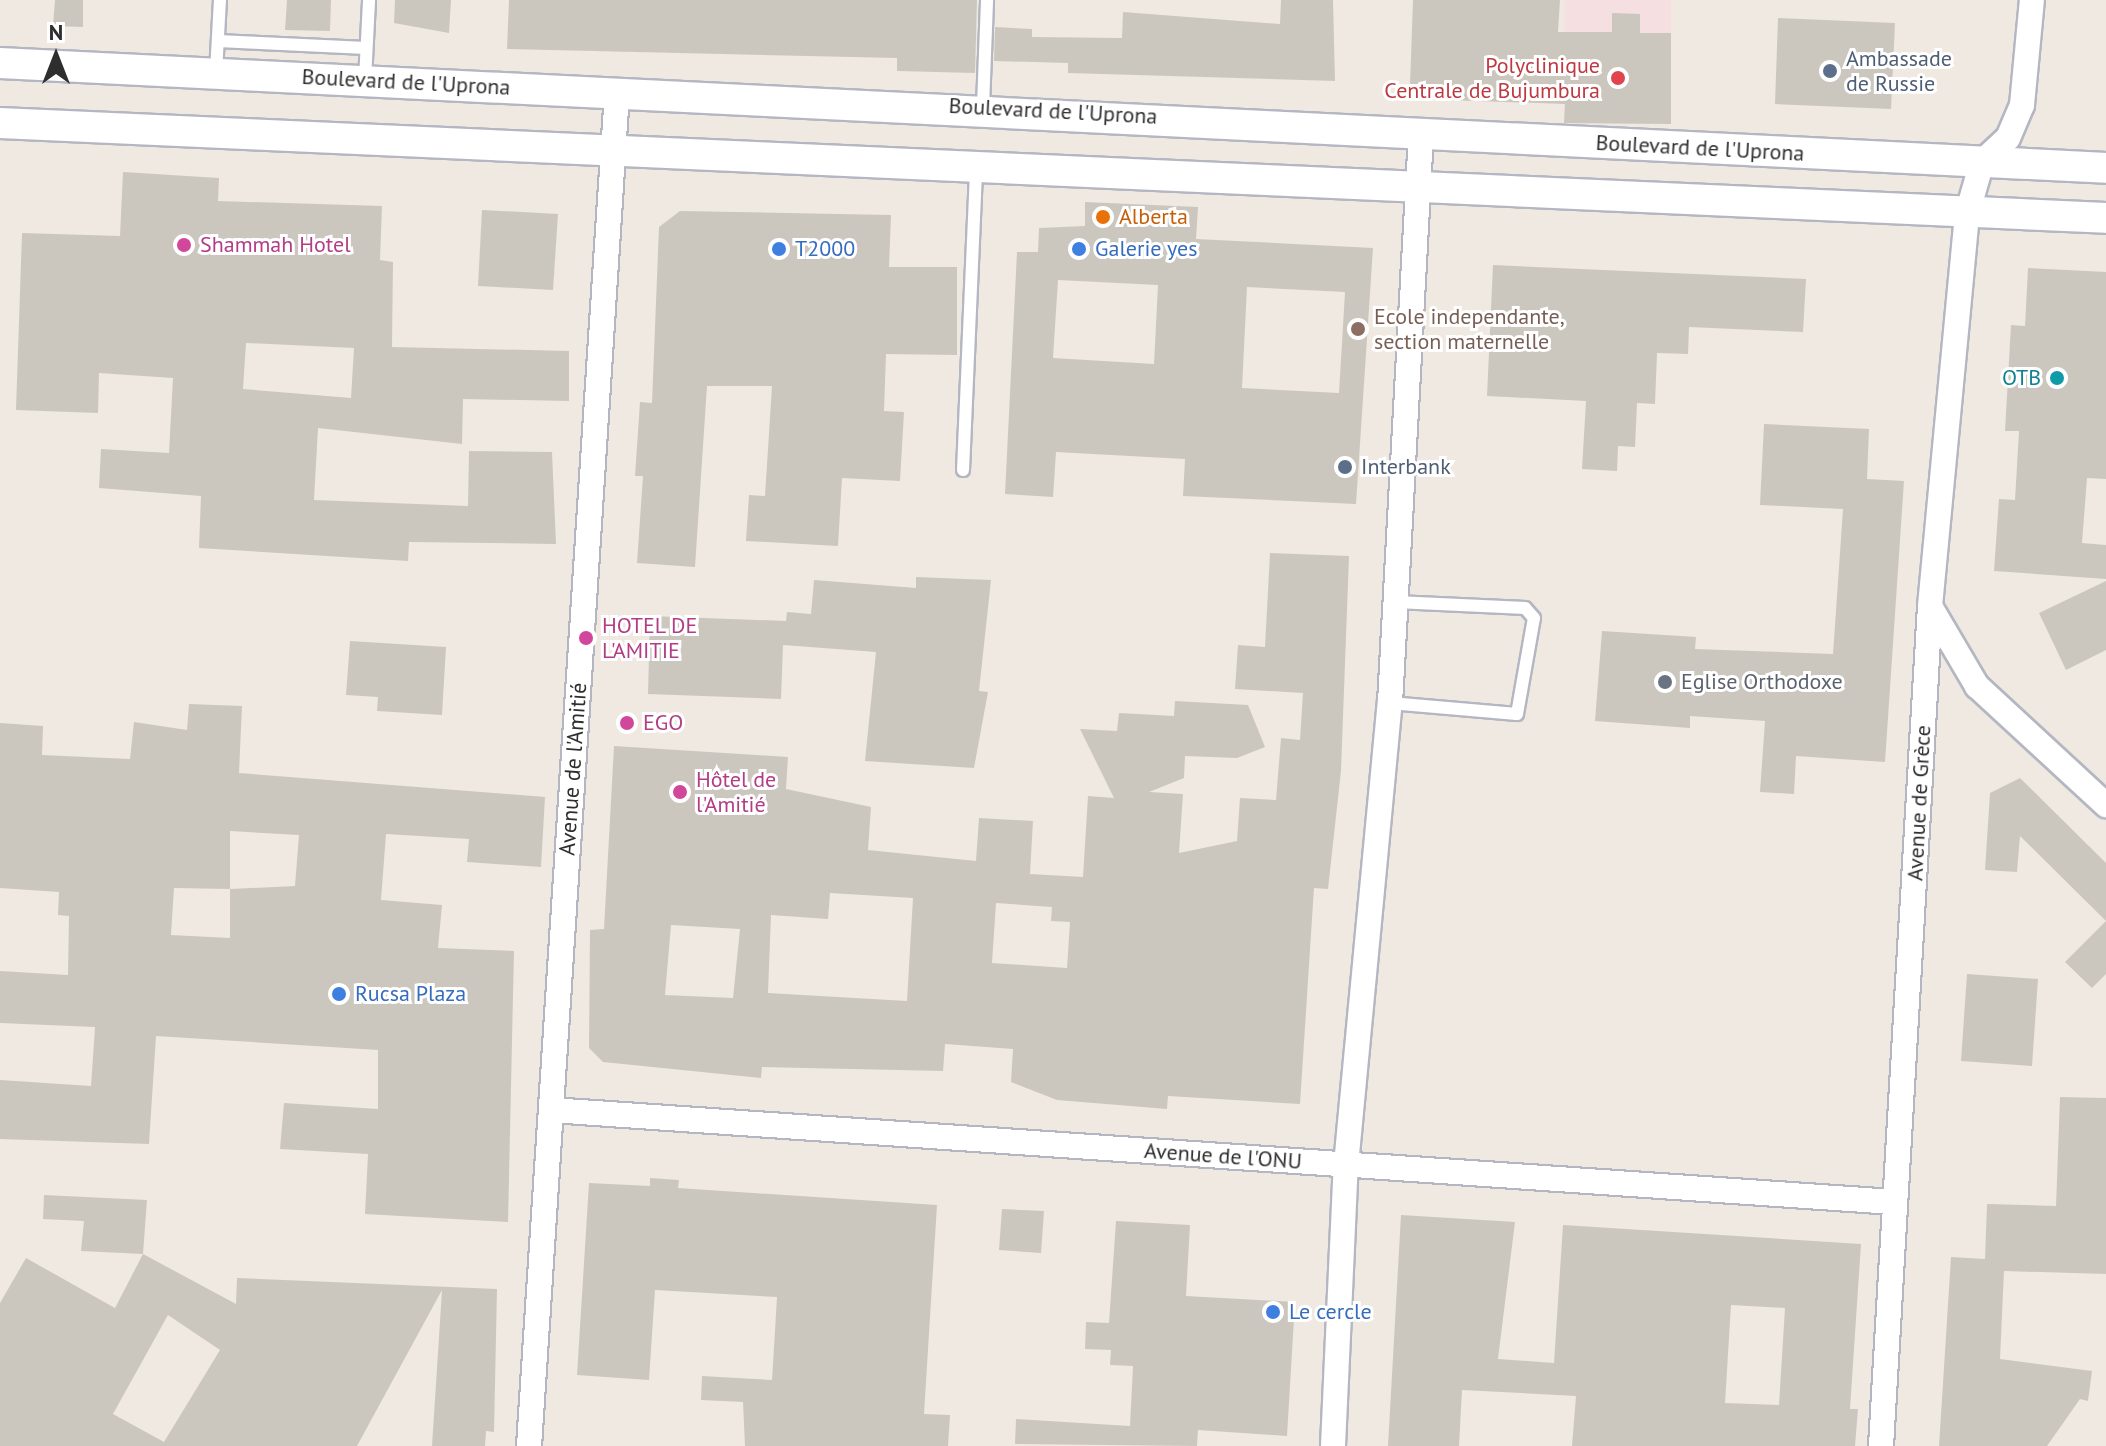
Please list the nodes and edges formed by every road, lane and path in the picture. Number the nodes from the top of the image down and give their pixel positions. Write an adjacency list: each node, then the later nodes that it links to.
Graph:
1 (220, 0): 5 (lane)
2 (369, 0): 6 (lane)
3 (987, 0): 11 (lane)
4 (2032, 0): 15 (street)
5 (218, 41): 6 (lane); 8 (lane)
6 (366, 48): 9 (lane)
7 (0, 63): 8 (street, Boulevard de l'Uprona)
8 (216, 73): 9 (street, Boulevard de l'Uprona)
9 (365, 80): 10 (street, Boulevard de l'Uprona)
10 (617, 92): 11 (street, Boulevard de l'Uprona); 14 (street, Avenue de l'Amitié)
11 (983, 106): 13 (street, Boulevard de l'Uprona)
12 (0, 123): 14 (street)
13 (1421, 134): 15 (street, Boulevard de l'Uprona); 18 (street)
14 (614, 150): 16 (street); 26 (street, Avenue de l'Amitié)
15 (1982, 162): 17 (street, Boulevard de l'Uprona); 19 (street, Avenue de Grèce)
16 (976, 167): 18 (street); 21 (lane)
17 (2106, 168)
18 (1420, 190): 19 (street); 22 (street)
19 (1967, 214): 20 (street); 23 (street, Avenue de Grèce)
20 (2106, 218)
21 (963, 470)
22 (1396, 602): 24 (street); 24 (lane)
23 (1930, 606): 25 (street); 28 (street, Avenue de Grèce)
24 (1390, 703): 27 (street)
25 (2106, 805)
26 (551, 1110): 27 (street, Avenue de l'ONU); 29 (street, Avenue de l'Amitié)
27 (1346, 1165): 28 (street, Avenue de l'ONU); 30 (street)
28 (1895, 1202): 31 (street, Avenue de Grèce)
29 (529, 1446)
30 (1333, 1446)
31 (1881, 1446)

